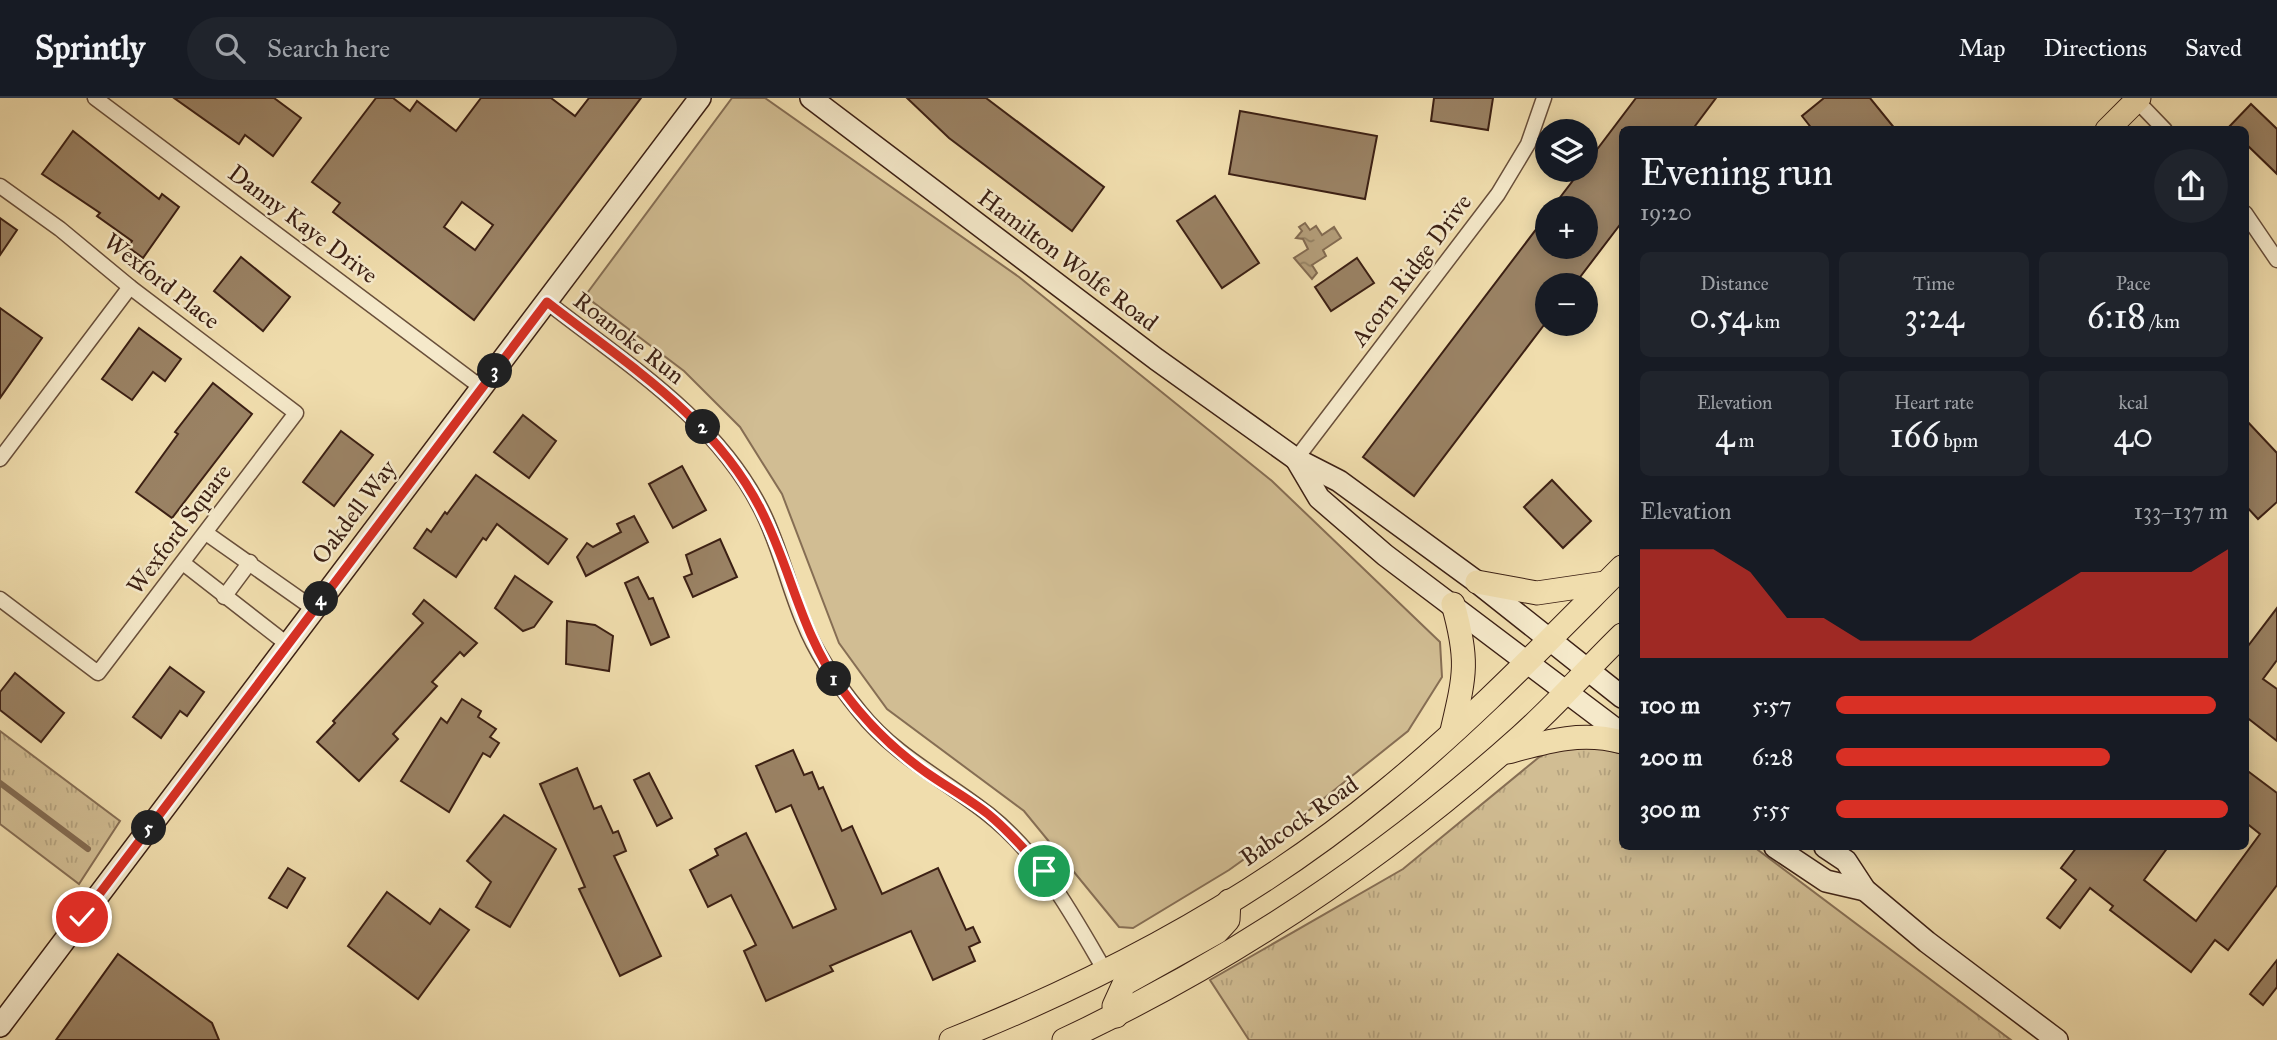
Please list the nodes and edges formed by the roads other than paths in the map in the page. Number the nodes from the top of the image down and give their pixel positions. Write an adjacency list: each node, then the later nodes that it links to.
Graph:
1 (96, 98): 13 (street, Danny Kaye Drive)
2 (700, 98): 12 (street, Oakdell Way)
3 (811, 98): 16 (street, Hamilton Wolfe Road)
4 (1544, 98): 16 (street, Acorn Ridge Drive)
5 (2137, 99): 6 (main road); 7 (street)
6 (2111, 126)
7 (2161, 126)
8 (0, 186): 11 (street, Wexford Place)
9 (2249, 220): 10 (street)
10 (2277, 260)
11 (130, 287): 14 (street, Wexford Place); 15 (street)
12 (547, 302): 13 (street, Oakdell Way); 42 (street, Roanoke Run)
13 (482, 388): 26 (street, Oakdell Way)
14 (296, 413): 17 (street, Wexford Square)
15 (0, 459)
16 (1296, 459): 21 (street, Hamilton Wolfe Road); 25 (street, Hamilton Wolfe Road)
17 (206, 533): 18 (street); 19 (street, Wexford Square)
18 (250, 562): 23 (street); 26 (street)
19 (183, 563): 23 (street); 24 (street, Wexford Square)
20 (1619, 569): 22 (main road, Babcock Road)
21 (1477, 582): 22 (main road); 27 (street, Hamilton Wolfe Road)
22 (1605, 583): 27 (main road, Babcock Road)
23 (224, 597): 29 (street)
24 (0, 599)
25 (1453, 604): 30 (street, Hamilton Wolfe Road); 34 (main road)
26 (314, 609): 29 (street, Oakdell Way)
27 (1550, 638): 30 (main road, Babcock Road); 31 (street, Hamilton Wolfe Road)
28 (1619, 638): 31 (main road)
29 (287, 644): 44 (street, Oakdell Way)
30 (1528, 662): 32 (street, Hamilton Wolfe Road); 34 (main road, Babcock Road)
31 (1588, 668): 32 (main road); 33 (street, Hamilton Wolfe Road)
32 (1565, 691): 35 (street, Hamilton Wolfe Road); 37 (main road)
33 (1619, 694)
34 (1452, 731): 41 (main road, Babcock Road)
35 (1619, 732)
36 (1619, 741): 37 (main road)
37 (1499, 755): 43 (main road)
38 (1780, 850): 40 (street)
39 (1830, 850): 40 (street)
40 (1864, 890): 47 (street)
41 (1229, 901): 42 (main road, Babcock Road); 43 (main road)
42 (1104, 969): 45 (main road, Babcock Road)
43 (1116, 1016): 46 (main road)
44 (0, 1026)
45 (951, 1040)
46 (1064, 1040)
47 (2057, 1040)

